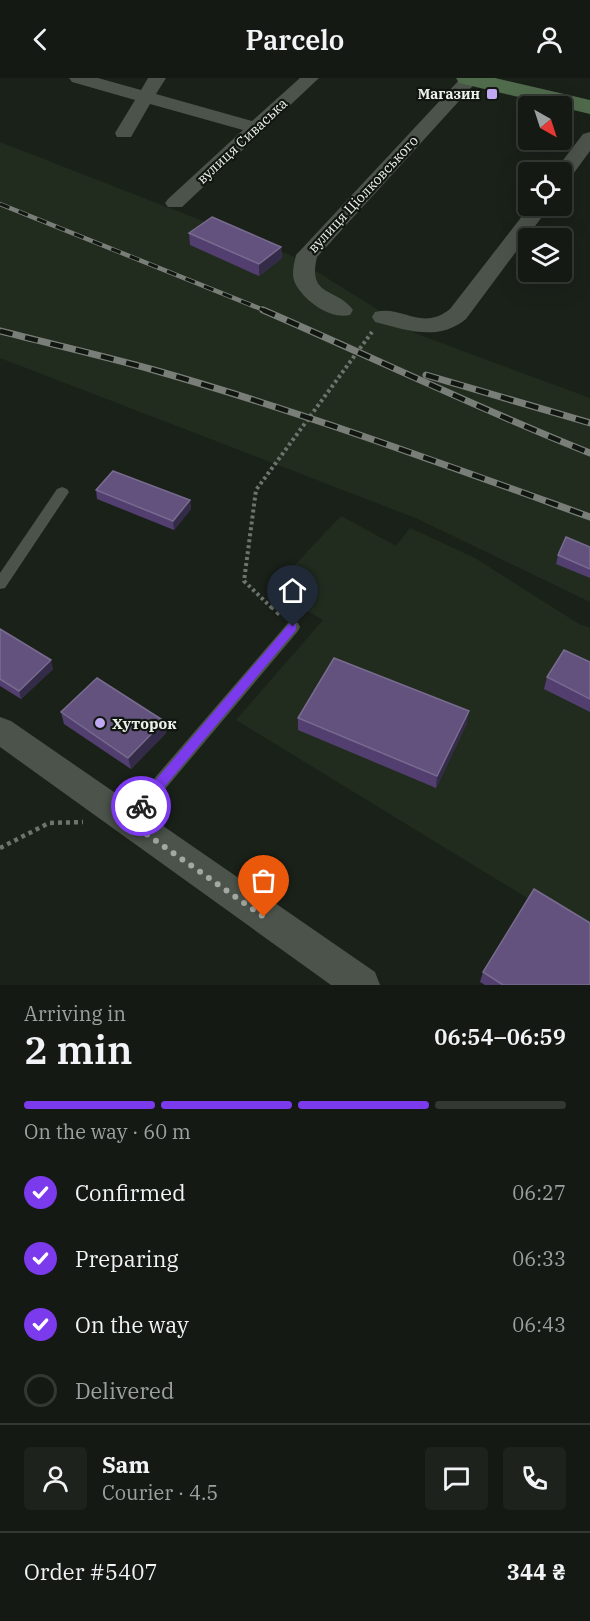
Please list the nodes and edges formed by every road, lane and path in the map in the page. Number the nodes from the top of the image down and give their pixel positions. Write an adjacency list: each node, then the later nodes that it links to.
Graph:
1 (78, 78): 5 (street)
2 (157, 78): 5 (street)
3 (310, 78): 7 (street, вулиця Сиваська)
4 (469, 78): 6 (street); 13 (street, вулиця Ціолковського)
5 (147, 96): 7 (street); 8 (street)
6 (590, 107)
7 (256, 128): 11 (street, вулиця Сиваська)
8 (124, 133)
9 (590, 138): 10 (street)
10 (572, 162)
11 (175, 203)
12 (532, 216): 14 (street)
13 (342, 310)
14 (383, 317): 17 (path)
15 (62, 492): 16 (lane)
16 (0, 584)
17 (293, 627): 19 (lane)
18 (0, 730): 19 (street)
19 (128, 821): 20 (path); 21 (street)
20 (0, 848)
21 (362, 985)

